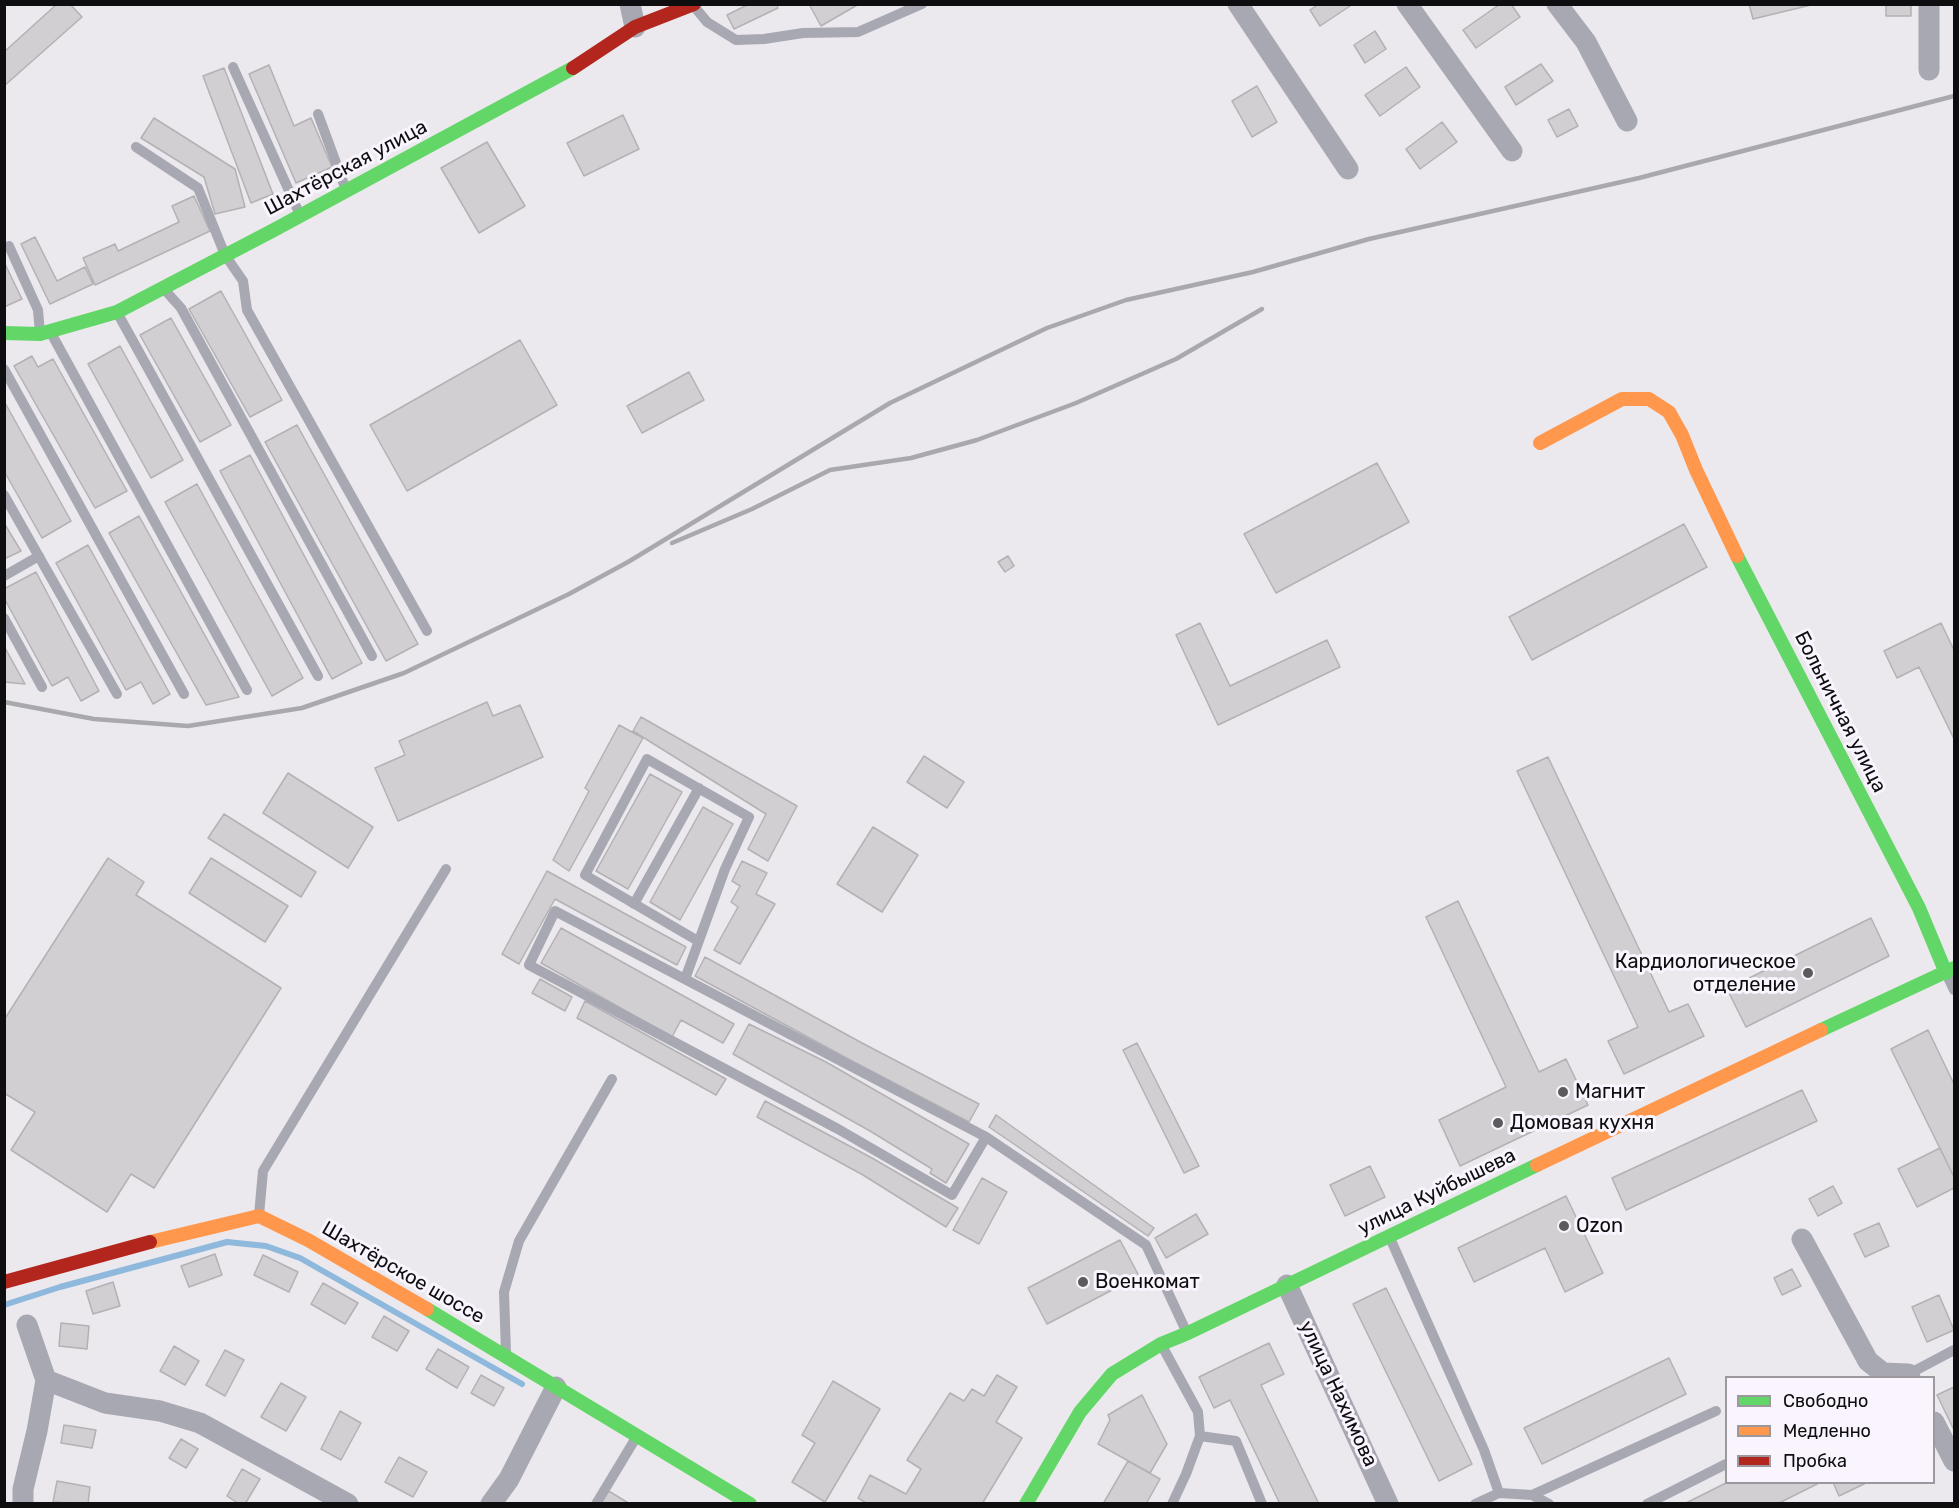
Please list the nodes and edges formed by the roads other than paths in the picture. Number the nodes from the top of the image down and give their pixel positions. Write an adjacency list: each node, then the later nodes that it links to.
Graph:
1 (630, 4): 8 (street)
2 (922, 4): 7 (lane)
3 (1238, 4): 15 (street)
4 (1407, 4): 14 (street)
5 (1557, 4): 12 (street)
6 (1929, 4): 10 (street)
7 (693, 5): 8 (street, Шахтёрская улица)
8 (636, 27): 16 (street, Шахтёрская улица)
9 (233, 67): 17 (lane)
10 (1929, 70)
11 (318, 114): 16 (lane)
12 (1627, 121)
13 (136, 147): 19 (lane)
14 (1512, 151)
15 (1348, 170)
16 (346, 190): 17 (street, Шахтёрская улица)
17 (300, 215): 19 (street, Шахтёрская улица)
18 (9, 246): 22 (lane)
19 (225, 255): 20 (street, Шахтёрская улица); 30 (lane)
20 (163, 288): 21 (street, Шахтёрская улица); 31 (lane)
21 (117, 312): 22 (street, Шахтёрская улица); 32 (lane)
22 (45, 332): 23 (street, Шахтёрская улица); 34 (lane)
23 (4, 333)
24 (4, 369): 36 (lane)
25 (1540, 443): 41 (street, Больничная улица)
26 (4, 495): 27 (lane)
27 (39, 556): 28 (lane); 35 (lane)
28 (4, 576)
29 (4, 618): 33 (lane)
30 (427, 632)
31 (372, 657)
32 (318, 676)
33 (42, 687)
34 (247, 690)
35 (117, 694)
36 (184, 694)
37 (699, 788): 39 (lane); 39 (lane); 40 (lane)
38 (446, 869): 46 (lane)
39 (634, 904): 40 (lane)
40 (699, 941): 42 (lane)
41 (1950, 971): 43 (lane); 47 (street, улица Куйбышева)
42 (685, 979): 45 (lane); 45 (lane)
43 (1954, 990)
44 (612, 1079): 55 (lane)
45 (986, 1137): 52 (lane)
46 (259, 1216): 49 (street); 55 (street, Шахтёрское шоссе)
47 (1390, 1237): 50 (street, улица Куйбышева); 65 (lane)
48 (1802, 1239): 56 (street)
49 (4, 1282)
50 (1287, 1285): 52 (street, улица Куйбышева); 75 (street, улица Нахимова)
51 (27, 1325): 57 (street)
52 (1188, 1333): 53 (street, улица Куйбышева)
53 (1161, 1344): 62 (lane); 72 (street, улица Куйбышева)
54 (1954, 1350): 56 (lane)
55 (507, 1356): 58 (street, Шахтёрское шоссе)
56 (1907, 1376)
57 (46, 1380): 67 (street); 68 (street)
58 (556, 1387): 61 (street, Шахтёрское шоссе); 69 (street)
59 (1716, 1411): 66 (lane)
60 (1935, 1424): 63 (street)
61 (637, 1436): 70 (lane); 71 (street, Шахтёрское шоссе)
62 (1200, 1436): 73 (lane); 74 (lane)
63 (1954, 1461)
64 (1725, 1464): 78 (lane)
65 (1499, 1493): 66 (lane); 76 (lane)
66 (1532, 1495): 77 (lane)
67 (23, 1503)
68 (348, 1503)
69 (491, 1503)
70 (596, 1503)
71 (750, 1503)
72 (1026, 1503)
73 (1172, 1503)
74 (1262, 1503)
75 (1388, 1503)
76 (1475, 1503)
77 (1549, 1503)
78 (1647, 1503)

